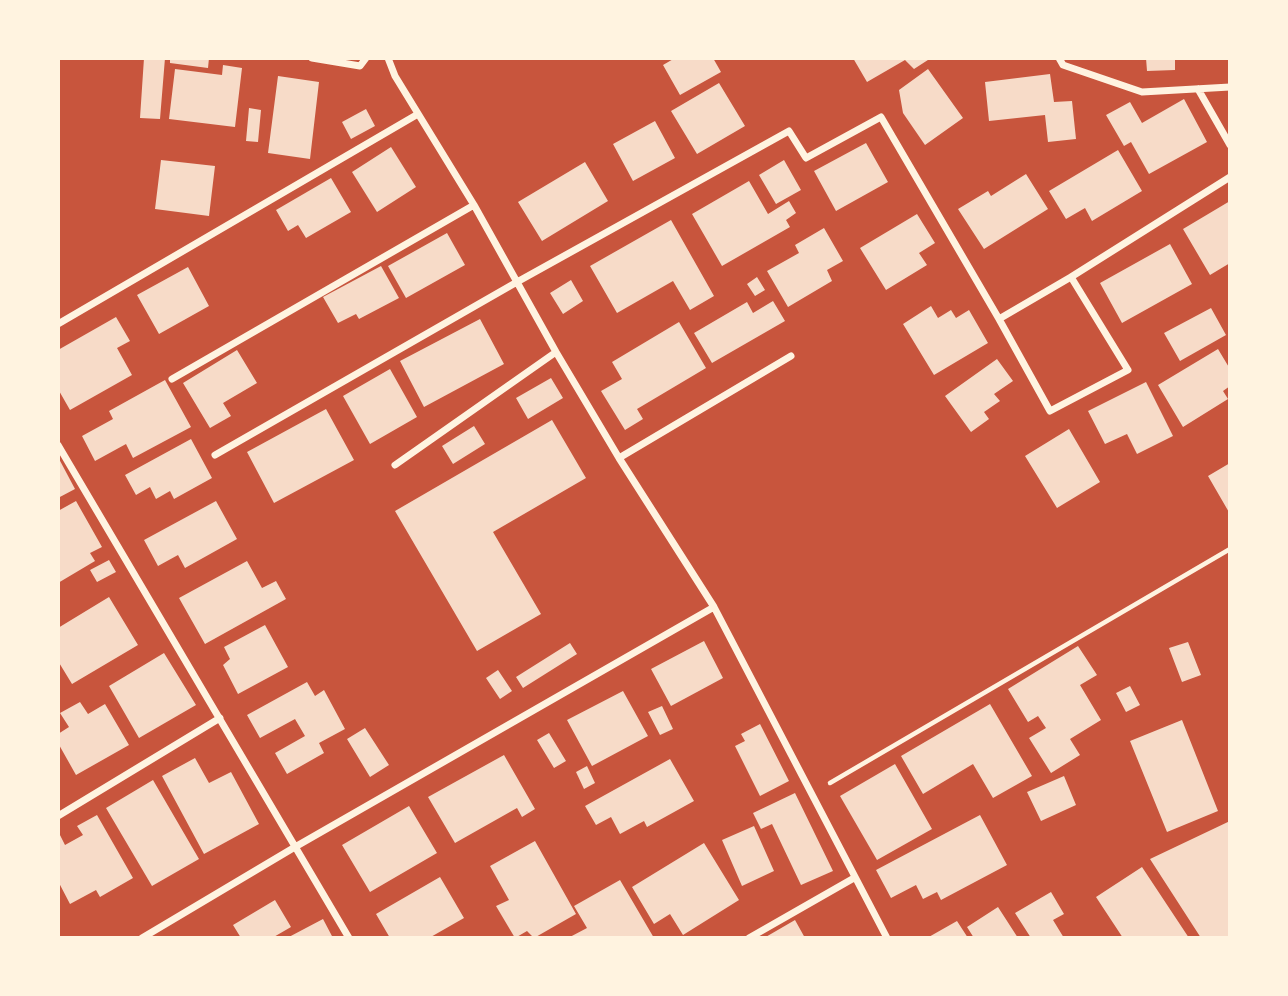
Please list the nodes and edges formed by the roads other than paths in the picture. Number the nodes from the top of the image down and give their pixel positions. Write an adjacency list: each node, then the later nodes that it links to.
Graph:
1 (312, 58): 2 (street)
2 (366, 58)
3 (388, 58): 7 (street)
4 (1059, 58): 6 (street)
5 (1230, 87): 6 (street)
6 (1198, 89): 8 (street)
7 (418, 114): 10 (street); 14 (street)
8 (1230, 145)
9 (1230, 177): 11 (street)
10 (474, 205): 12 (street); 17 (street)
11 (1071, 277): 13 (street); 13 (street)
12 (517, 282): 13 (street); 15 (street); 19 (street)
13 (999, 319)
14 (58, 324)
15 (556, 352): 20 (street); 21 (street)
16 (792, 356): 20 (street)
17 (172, 379)
18 (58, 445): 23 (street)
19 (215, 455)
20 (619, 458): 22 (street)
21 (395, 465)
22 (714, 607): 25 (street); 26 (street)
23 (220, 719): 24 (street); 25 (street)
24 (58, 816)
25 (295, 847): 27 (street); 28 (street)
26 (854, 878): 29 (street); 30 (street)
27 (142, 938)
28 (349, 938)
29 (749, 938)
30 (887, 938)

